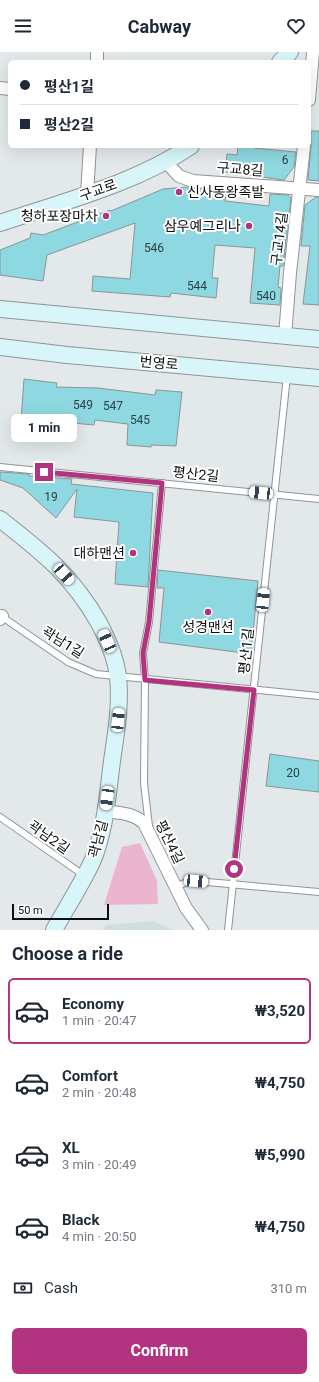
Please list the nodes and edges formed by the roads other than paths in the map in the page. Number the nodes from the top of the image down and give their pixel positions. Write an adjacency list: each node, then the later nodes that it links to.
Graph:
1 (290, 52): 3 (main road)
2 (313, 52): 4 (street)
3 (282, 60)
4 (315, 80): 5 (street)
5 (311, 93)
6 (90, 148): 12 (street)
7 (188, 148): 9 (main road, 구교로)
8 (304, 148): 10 (street, 구교14길)
9 (166, 162): 10 (street, 구교8길); 12 (main road, 구교로)
10 (300, 188): 11 (street, 구교8길); 15 (street, 구교14길)
11 (319, 190)
12 (87, 194): 13 (main road, 구교로)
13 (0, 223)
14 (0, 309): 15 (main road)
15 (285, 336): 16 (main road)
16 (319, 339)
17 (0, 347): 18 (main road, 번영로)
18 (287, 374): 19 (main road, 번영로); 22 (lane, 평산1길)
19 (319, 378)
20 (0, 467): 21 (lane, 평산2길)
21 (162, 483): 22 (lane, 평산2길); 27 (lane)
22 (275, 494): 23 (lane, 평산2길); 28 (lane, 평산1길)
23 (319, 499)
24 (0, 519): 26 (main road, 곽남길)
25 (1, 617): 26 (lane, 곽남1길)
26 (118, 676): 27 (lane, 곽남1길); 30 (main road, 곽남길)
27 (145, 680): 28 (lane, 곽남1길); 32 (lane)
28 (254, 690): 29 (lane, 곽남1길); 34 (lane, 평산1길)
29 (319, 696)
30 (105, 811): 32 (street, 평산4길); 33 (main road, 곽남길)
31 (0, 817): 33 (lane, 곽남2길)
32 (149, 831): 35 (street, 평산4길)
33 (85, 876): 37 (main road, 곽남길)
34 (233, 884): 35 (lane); 36 (lane); 39 (lane, 평산1길)
35 (175, 887): 38 (street, 평산4길)
36 (319, 892)
37 (54, 930)
38 (202, 930)
39 (228, 930)

